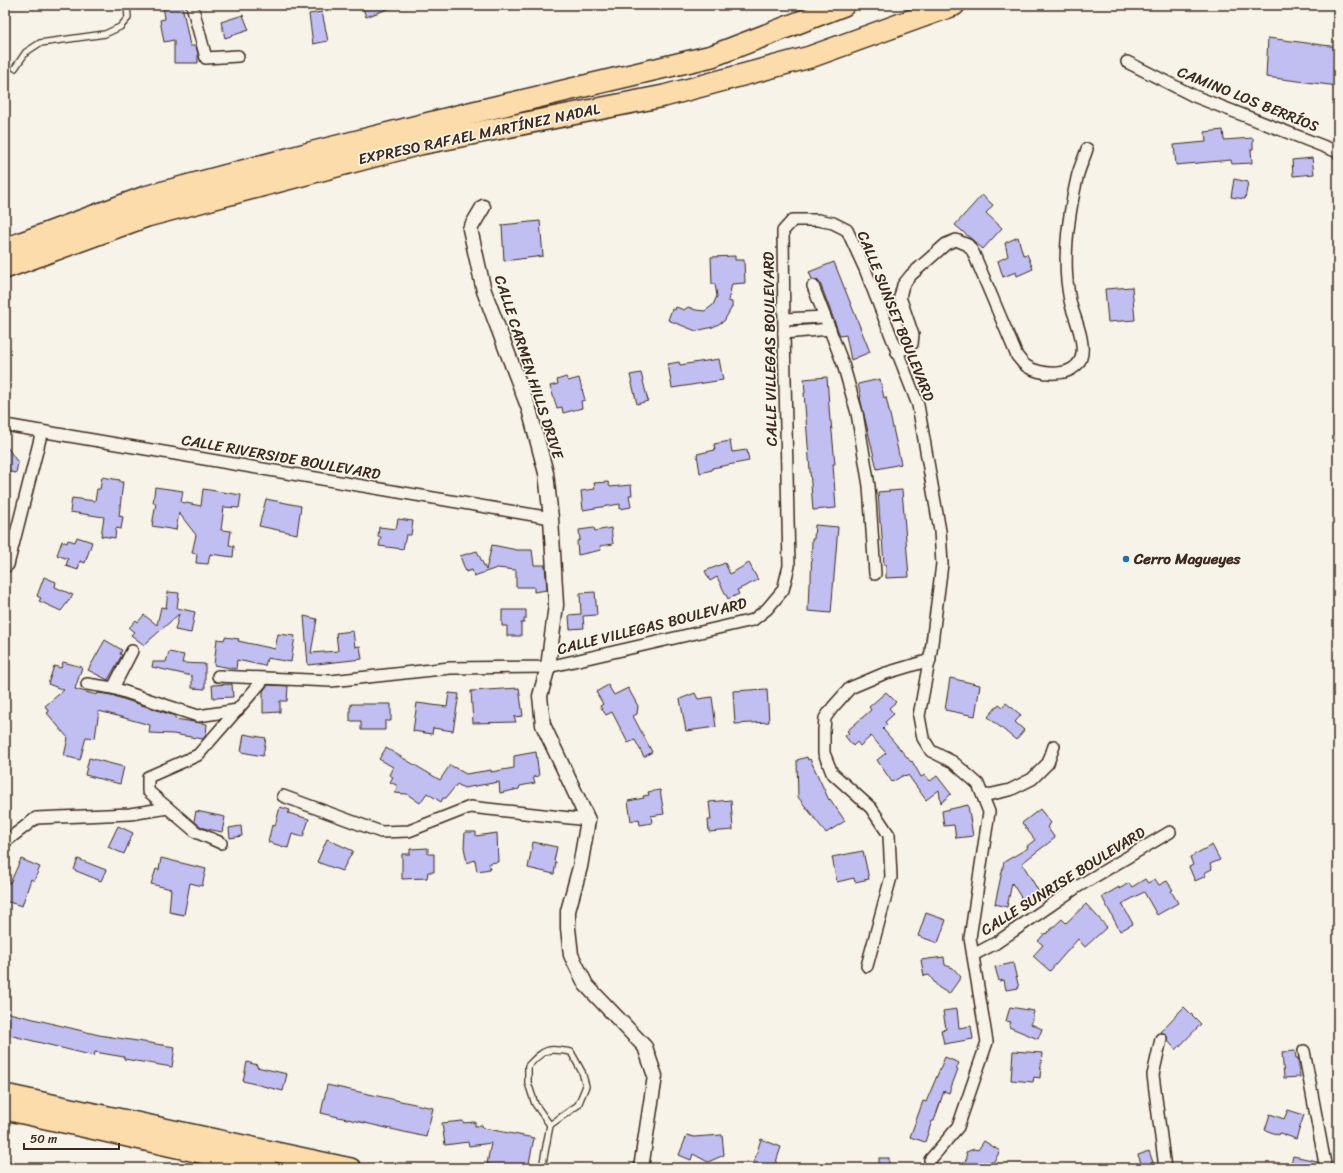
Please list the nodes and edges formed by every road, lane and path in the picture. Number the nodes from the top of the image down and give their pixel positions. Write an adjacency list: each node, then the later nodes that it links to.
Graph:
1 (127, 5): 7 (lane)
2 (192, 5): 5 (street)
3 (844, 5): 12 (highway, EXPRESO RAFAEL MARTÍNEZ NADAL)
4 (954, 5): 13 (highway, EXPRESO RAFAEL MARTÍNEZ NADAL)
5 (238, 56)
6 (1127, 62): 9 (street, CAMINO LOS BERRÍOS)
7 (15, 68)
8 (1087, 149): 19 (street)
9 (1338, 152)
10 (483, 207): 22 (street, CALLE CARMEN HILLS DRIVE)
11 (793, 220): 16 (street, CALLE VILLEGAS BOULEVARD); 19 (street, CALLE SUNSET BOULEVARD)
12 (5, 249)
13 (5, 268)
14 (813, 286): 15 (street)
15 (825, 317): 16 (street); 17 (street)
16 (784, 319): 18 (street, CALLE VILLEGAS BOULEVARD)
17 (830, 329): 18 (street); 24 (street)
18 (784, 333): 27 (street, CALLE VILLEGAS BOULEVARD)
19 (897, 354): 26 (street, CALLE SUNSET BOULEVARD)
20 (5, 425): 21 (street, CALLE RIVERSIDE BOULEVARD)
21 (42, 431): 22 (street, CALLE RIVERSIDE BOULEVARD); 23 (street)
22 (551, 518): 27 (street, CALLE CARMEN HILLS DRIVE)
23 (5, 567)
24 (875, 574)
25 (132, 652): 31 (street)
26 (930, 660): 35 (street, CALLE SUNSET BOULEVARD); 42 (street)
27 (548, 667): 29 (street, CALLE VILLEGAS BOULEVARD); 37 (street, CALLE CARMEN HILLS DRIVE)
28 (218, 676): 29 (street, CALLE VILLEGAS BOULEVARD)
29 (264, 679): 32 (street)
30 (87, 684): 31 (street)
31 (114, 688): 32 (street)
32 (238, 710): 36 (street)
33 (1054, 746): 35 (street)
34 (283, 796): 37 (street)
35 (983, 796): 41 (street, CALLE SUNSET BOULEVARD)
36 (168, 808): 39 (street); 40 (street)
37 (588, 820): 52 (street)
38 (1170, 832): 41 (street, CALLE SUNRISE BOULEVARD)
39 (5, 842)
40 (221, 843)
41 (973, 955): 48 (street, CALLE SUNSET BOULEVARD)
42 (867, 966)
43 (1161, 1039): 53 (street)
44 (1304, 1051): 54 (street)
45 (5, 1094): 50 (highway)
46 (5, 1110): 49 (highway)
47 (550, 1125): 47 (lane); 51 (lane)
48 (930, 1160)
49 (268, 1168)
50 (351, 1168)
51 (542, 1168)
52 (641, 1168)
53 (1165, 1168)
54 (1324, 1168)

